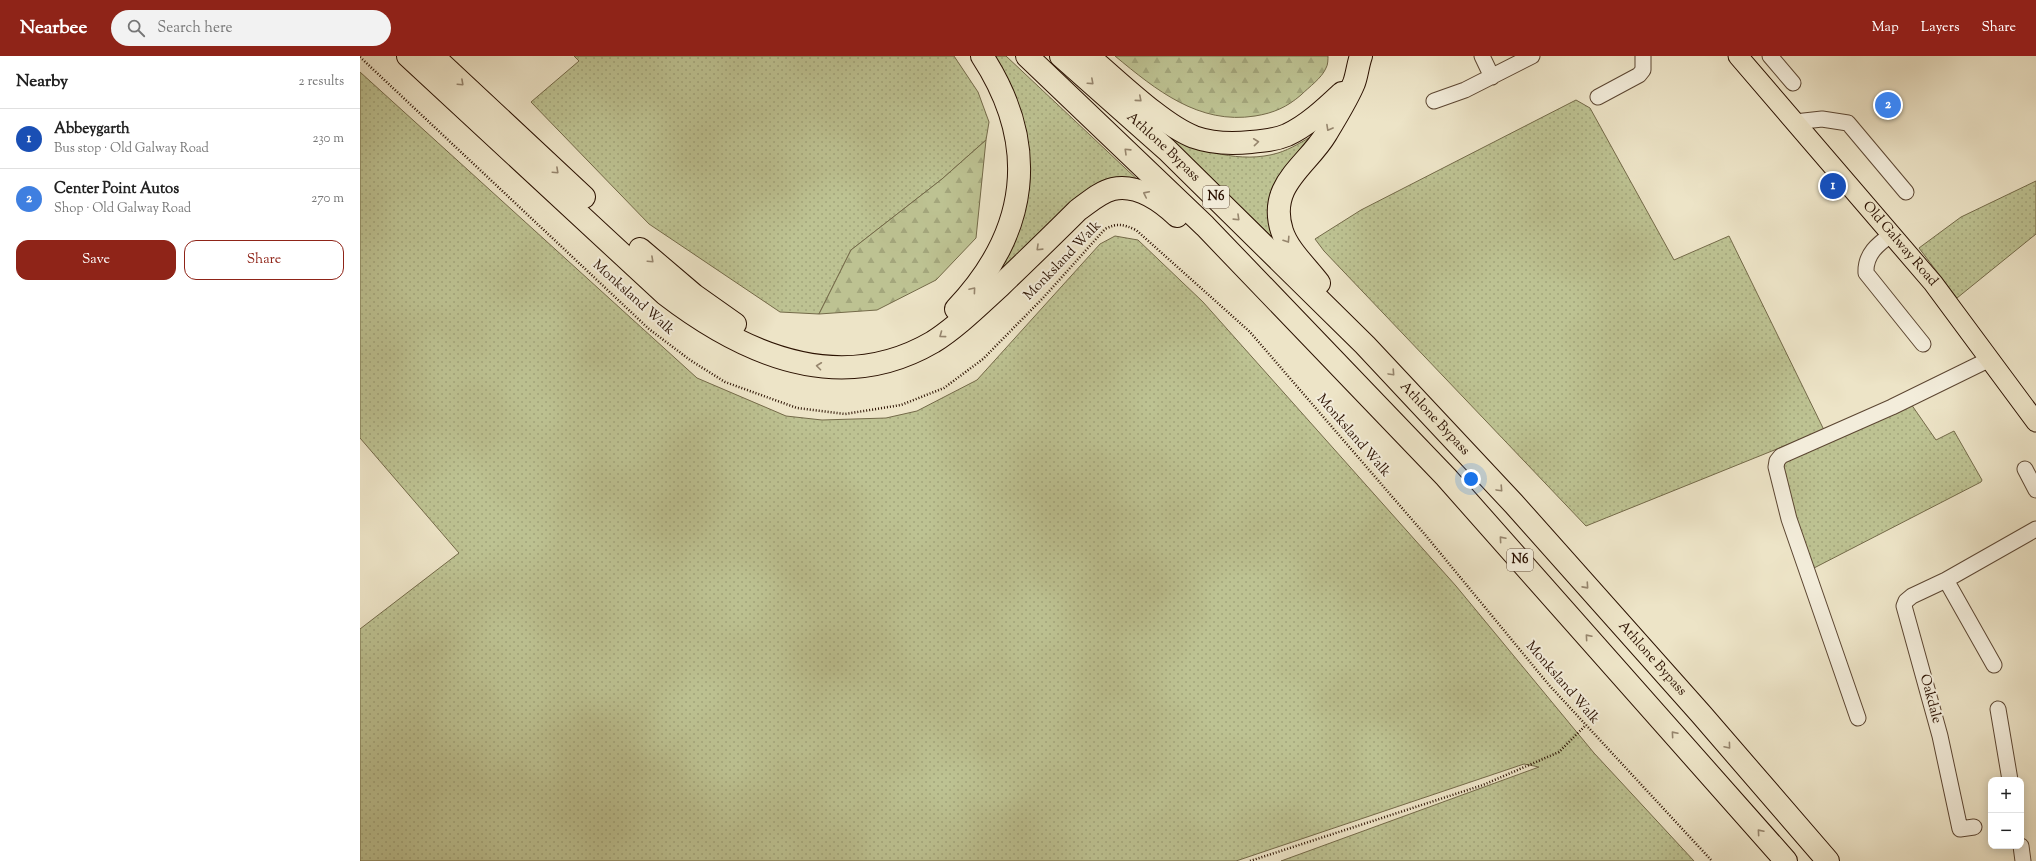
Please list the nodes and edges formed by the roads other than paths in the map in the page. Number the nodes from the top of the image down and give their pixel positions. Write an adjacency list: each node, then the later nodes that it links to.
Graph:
1 (408, 56): 21 (highway, one-way to 1)
2 (432, 56): 3 (highway, one-way to 3)
3 (982, 56)
4 (1027, 56): 21 (highway, Athlone Bypass / N6, one-way to 4)
5 (1061, 56): 23 (highway, Athlone Bypass / N6, one-way to 23)
6 (1088, 56): 14 (highway, one-way to 14)
7 (1361, 56): 14 (highway)
8 (1482, 56): 13 (street)
9 (1532, 56): 13 (street)
10 (1643, 56): 16 (street)
11 (1738, 56): 18 (main road, Old Galway Road)
12 (1770, 56): 15 (street)
13 (1492, 77): 17 (street)
14 (1355, 81): 23 (highway, one-way to 23)
15 (1793, 83)
16 (1598, 97)
17 (1434, 101)
18 (1795, 122): 19 (street); 20 (main road, Old Galway Road)
19 (1906, 192)
20 (1892, 234): 22 (street); 24 (main road, Old Galway Road)
21 (1244, 267): 36 (highway, Athlone Bypass / N6, one-way to 21)
22 (1923, 344)
23 (1365, 345): 37 (highway, Athlone Bypass / N6, one-way to 37)
24 (1990, 359): 25 (main road, Old Galway Road); 32 (street)
25 (2036, 422)
26 (2025, 469): 27 (street)
27 (2036, 490)
28 (2036, 529): 29 (street, Oakdale)
29 (1946, 580): 30 (street); 34 (street, Oakdale)
30 (1994, 665)
31 (1998, 709): 33 (street)
32 (1858, 718)
33 (2009, 777)
34 (1967, 828)
35 (2021, 849): 38 (street)
36 (1786, 861)
37 (1828, 861)
38 (2023, 861)

